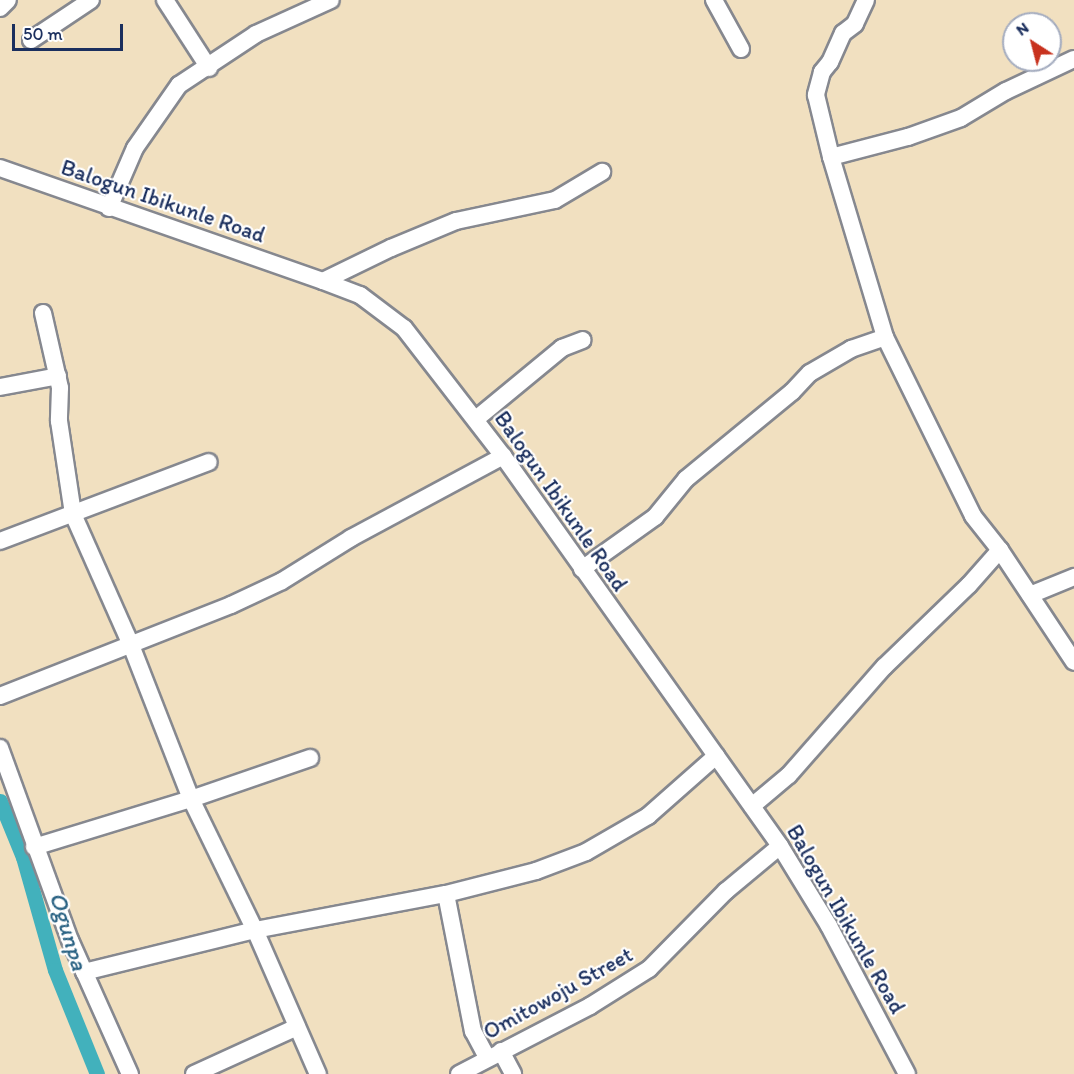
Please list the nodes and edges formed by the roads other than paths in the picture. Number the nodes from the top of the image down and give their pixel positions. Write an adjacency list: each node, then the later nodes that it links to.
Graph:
1 (8, 0): 7 (street)
2 (91, 0): 8 (street)
3 (165, 0): 11 (street)
4 (331, 0): 11 (street)
5 (714, 0): 9 (street)
6 (866, 0): 12 (street)
7 (0, 8)
8 (32, 40)
9 (741, 49)
10 (1074, 59): 12 (street)
11 (209, 68): 15 (street)
12 (831, 157): 18 (street)
13 (0, 168): 15 (street, Balogun Ibikunle Road)
14 (602, 172): 16 (street)
15 (109, 208): 16 (street, Balogun Ibikunle Road)
16 (323, 281): 22 (street, Balogun Ibikunle Road)
17 (43, 313): 20 (street)
18 (885, 337): 27 (street); 28 (street)
19 (583, 340): 22 (street)
20 (58, 376): 21 (street); 25 (street)
21 (0, 387)
22 (476, 419): 23 (street, Balogun Ibikunle Road)
23 (503, 456): 28 (street, Balogun Ibikunle Road); 31 (street)
24 (209, 462): 25 (street)
25 (73, 514): 26 (street); 31 (street)
26 (0, 541)
27 (1000, 550): 30 (street); 38 (street)
28 (582, 569): 35 (street, Balogun Ibikunle Road)
29 (1074, 577): 30 (street)
30 (1030, 595): 32 (street)
31 (131, 645): 33 (street); 37 (street)
32 (1074, 662)
33 (0, 696)
34 (0, 748): 40 (street)
35 (716, 756): 38 (street, Balogun Ibikunle Road); 41 (street)
36 (310, 758): 37 (street)
37 (191, 799): 40 (street); 42 (street)
38 (752, 806): 39 (street, Balogun Ibikunle Road)
39 (780, 846): 45 (street, Omitowoju Street); 51 (street, Balogun Ibikunle Road)
40 (34, 847): 43 (street)
41 (446, 894): 42 (street); 45 (street)
42 (255, 930): 43 (street); 44 (street)
43 (84, 972): 46 (street)
44 (297, 1027): 47 (street); 48 (street)
45 (494, 1054): 49 (street, Omitowoju Street); 50 (street)
46 (130, 1074)
47 (194, 1074)
48 (318, 1074)
49 (459, 1074)
50 (513, 1074)
51 (907, 1074)

